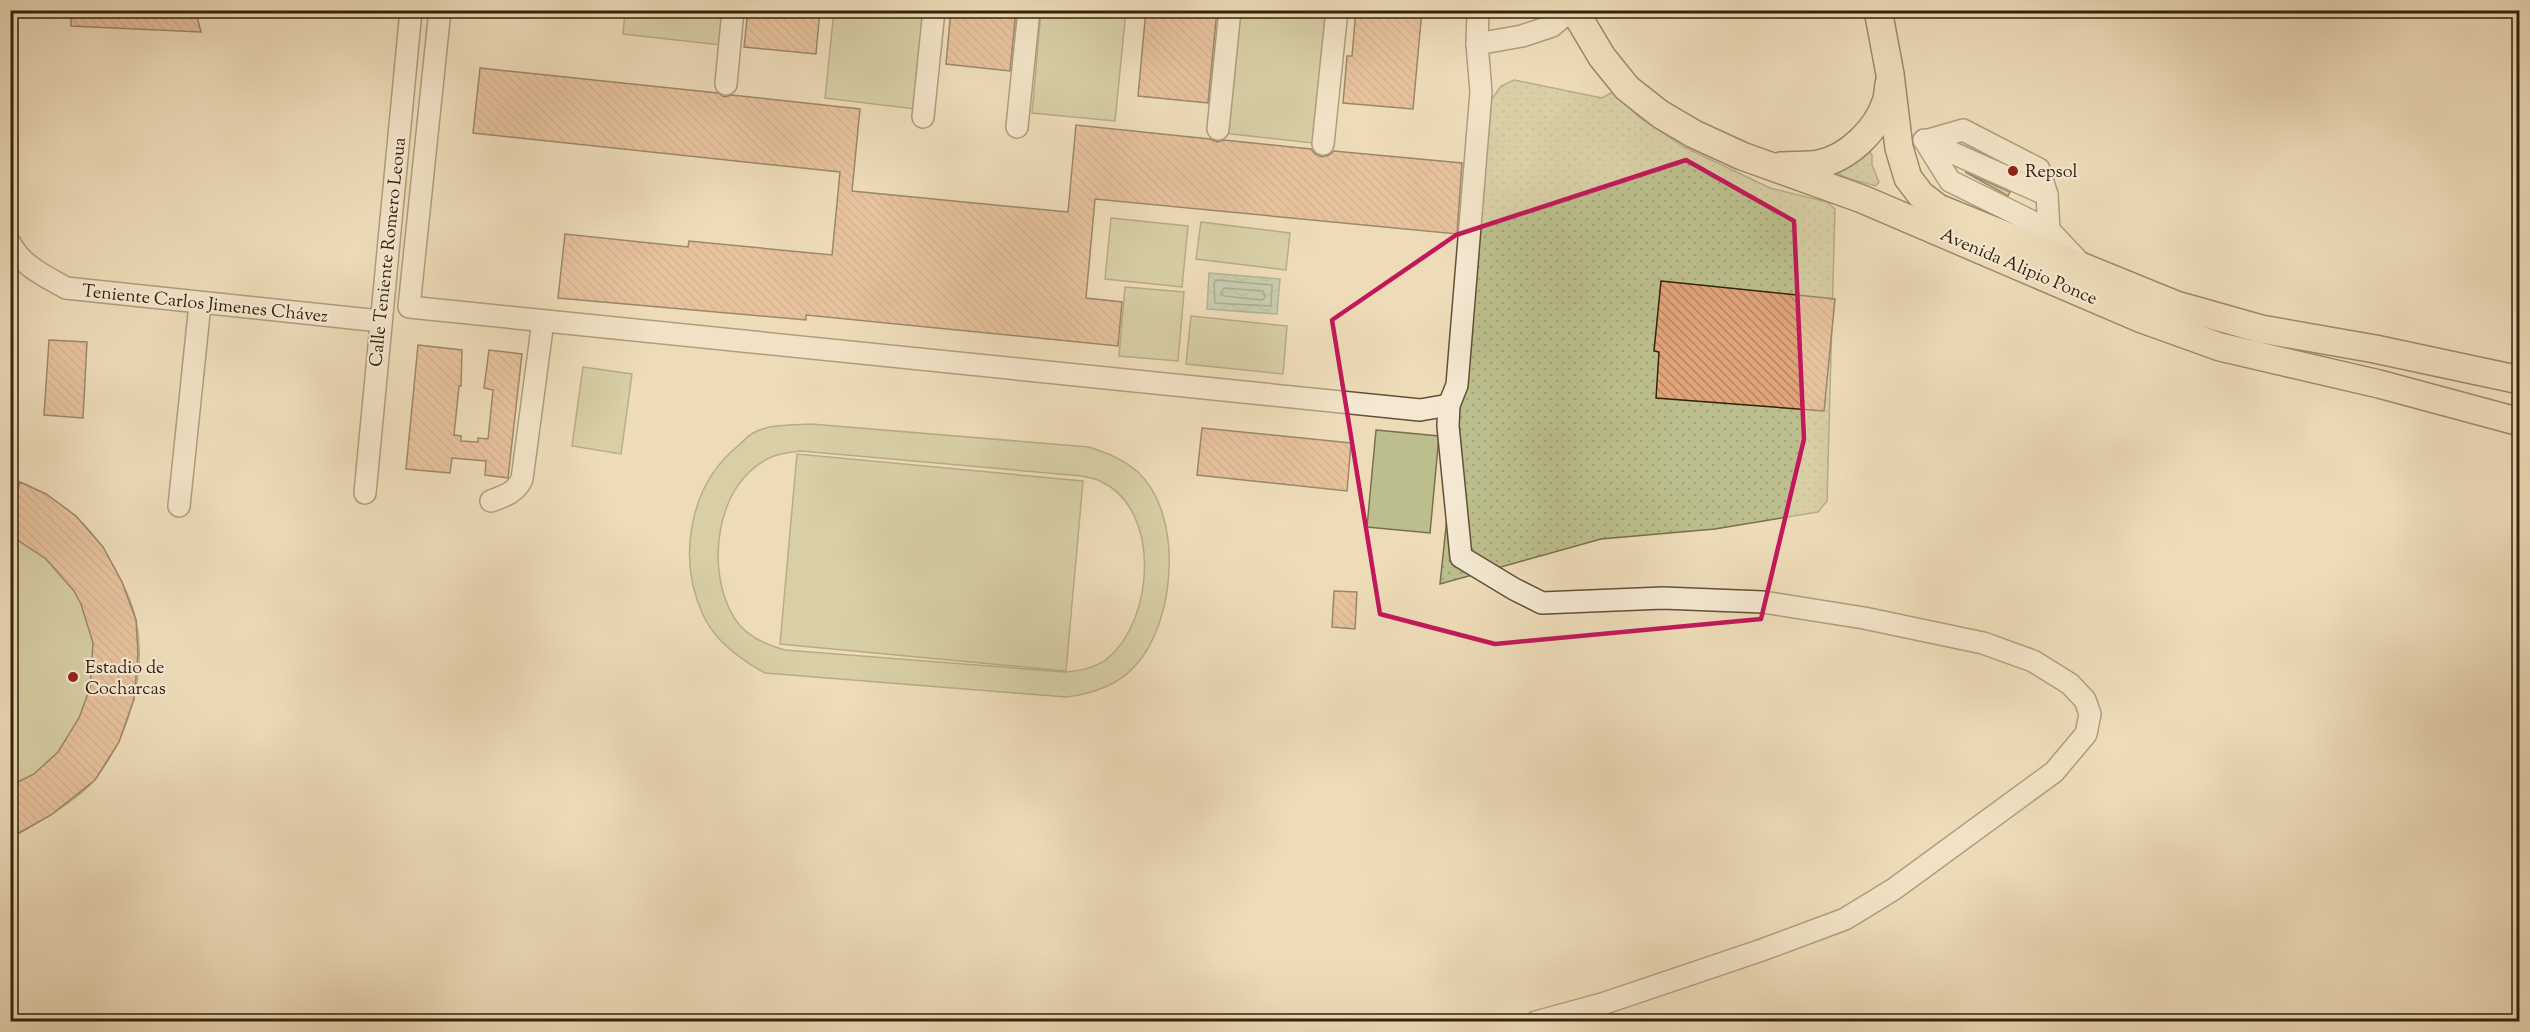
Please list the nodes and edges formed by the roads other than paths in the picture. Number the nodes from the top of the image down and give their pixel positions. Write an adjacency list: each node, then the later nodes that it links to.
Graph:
1 (411, 10): 25 (street, Calle Teniente Romero Leoua)
2 (440, 10): 26 (street)
3 (734, 10): 13 (street)
4 (934, 10): 14 (street)
5 (1029, 10): 15 (street)
6 (1230, 10): 16 (street)
7 (1337, 10): 19 (street)
8 (1478, 10): 11 (street)
9 (1573, 10): 11 (street); 20 (main road, Avenida Alipio Ponce)
10 (1878, 10): 12 (main road, Avenida Alipio Ponce)
11 (1477, 44): 28 (street)
12 (1890, 74): 17 (main road, Avenida Alipio Ponce); 20 (main road)
13 (726, 84)
14 (923, 117)
15 (1017, 127)
16 (1218, 129)
17 (1898, 131): 18 (street); 23 (main road, Avenida Alipio Ponce)
18 (1925, 141): 21 (street); 21 (street)
19 (1323, 144)
20 (1768, 167): 23 (main road, Avenida Alipio Ponce)
21 (2049, 230): 23 (street)
22 (10, 243): 24 (street, Teniente Carlos Jimenes Chávez)
23 (2082, 280): 27 (main road, Avenida Alipio Ponce); 29 (main road, Avenida Alipio Ponce)
24 (200, 304): 25 (street, Teniente Carlos Jimenes Chávez); 32 (street)
25 (380, 321): 30 (street, Calle Teniente Romero Leoua)
26 (543, 321): 28 (street); 31 (street)
27 (2520, 381)
28 (1449, 405): 33 (street)
29 (2520, 422)
30 (364, 493)
31 (491, 501)
32 (179, 506)
33 (1536, 1022)

